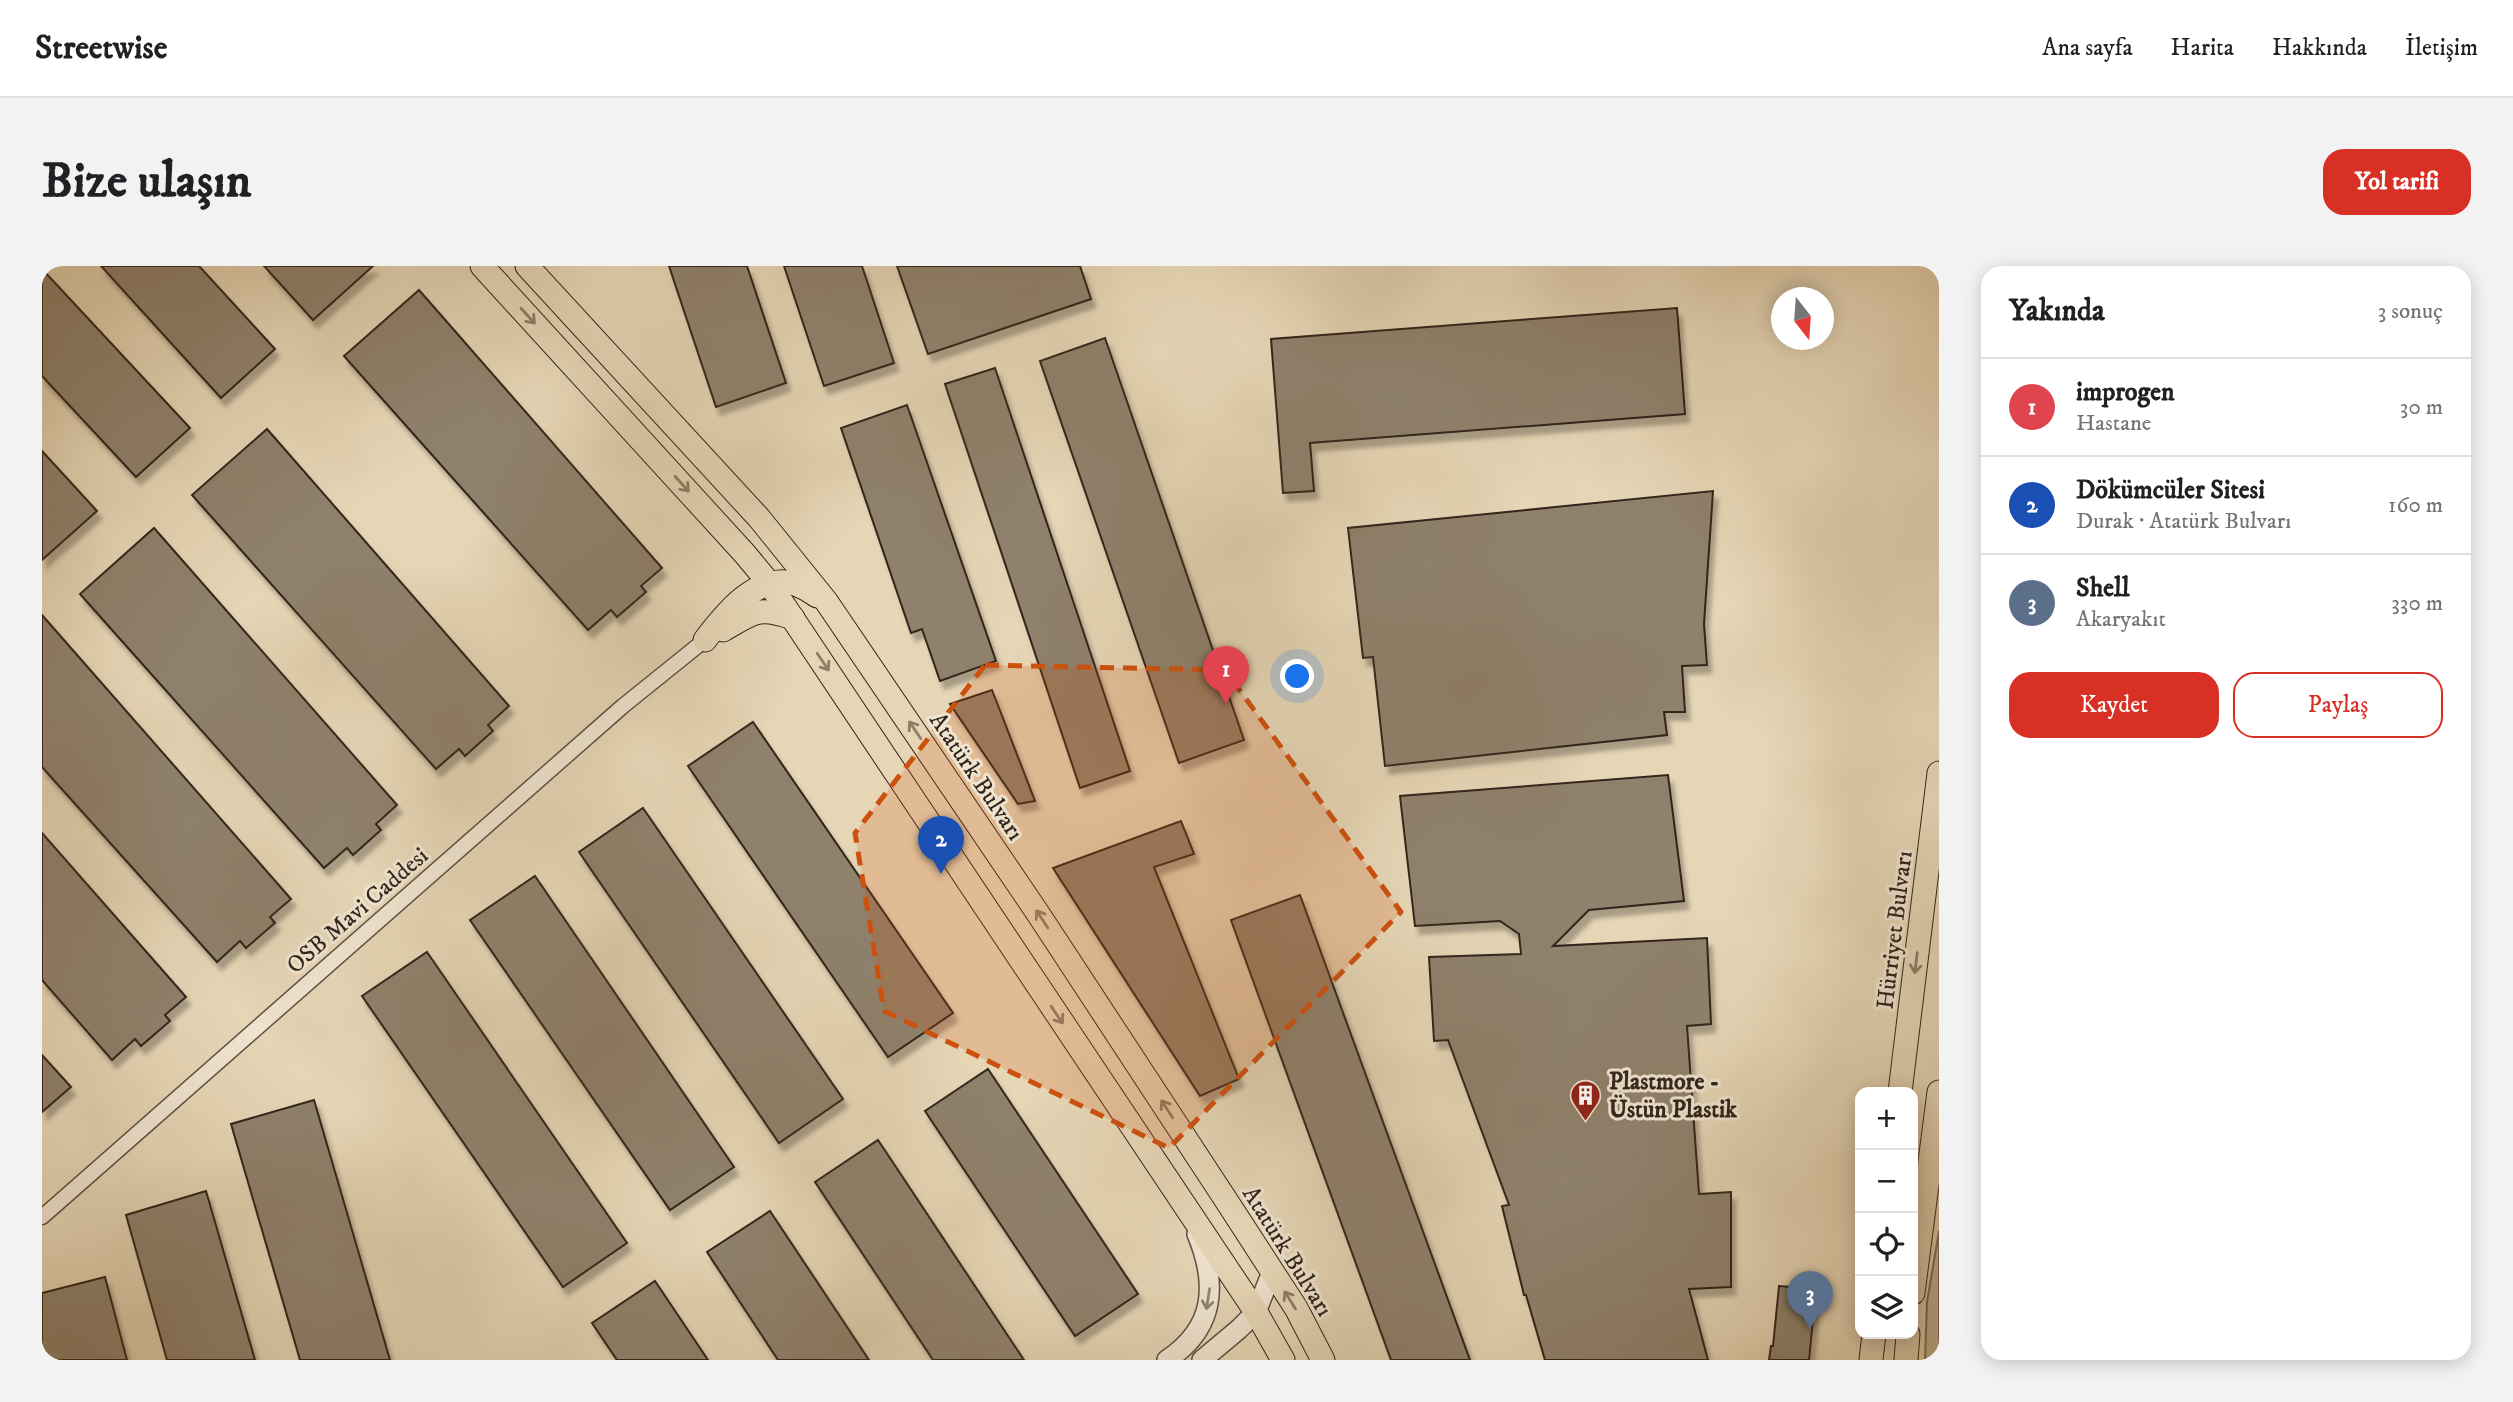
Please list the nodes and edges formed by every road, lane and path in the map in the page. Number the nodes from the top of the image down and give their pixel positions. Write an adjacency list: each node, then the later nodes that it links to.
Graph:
1 (482, 266): 3 (main road, one-way to 3)
2 (527, 266): 4 (main road, Atatürk Bulvarı)
3 (769, 583): 4 (main road); 5 (main road); 6 (main road)
4 (826, 601): 12 (main road, Atatürk Bulvarı, one-way to 4)
5 (793, 618): 6 (main road); 10 (main road, one-way to 10)
6 (705, 640): 11 (street, OSB Mavi Caddesi)
7 (1939, 774): 8 (main road, Hürriyet Bulvarı, one-way to 8)
8 (1901, 1087)
9 (1939, 1092): 13 (main road)
10 (1188, 1210): 14 (main road); 17 (street, one-way to 17)
11 (42, 1217)
12 (1272, 1272): 14 (street); 20 (main road, Atatürk Bulvarı, one-way to 12)
13 (1915, 1276)
14 (1255, 1312): 18 (street); 19 (main road)
15 (1873, 1339): 21 (main road)
16 (1908, 1339): 22 (main road)
17 (1167, 1360)
18 (1202, 1360)
19 (1283, 1360)
20 (1323, 1360)
21 (1871, 1360)
22 (1906, 1360)

